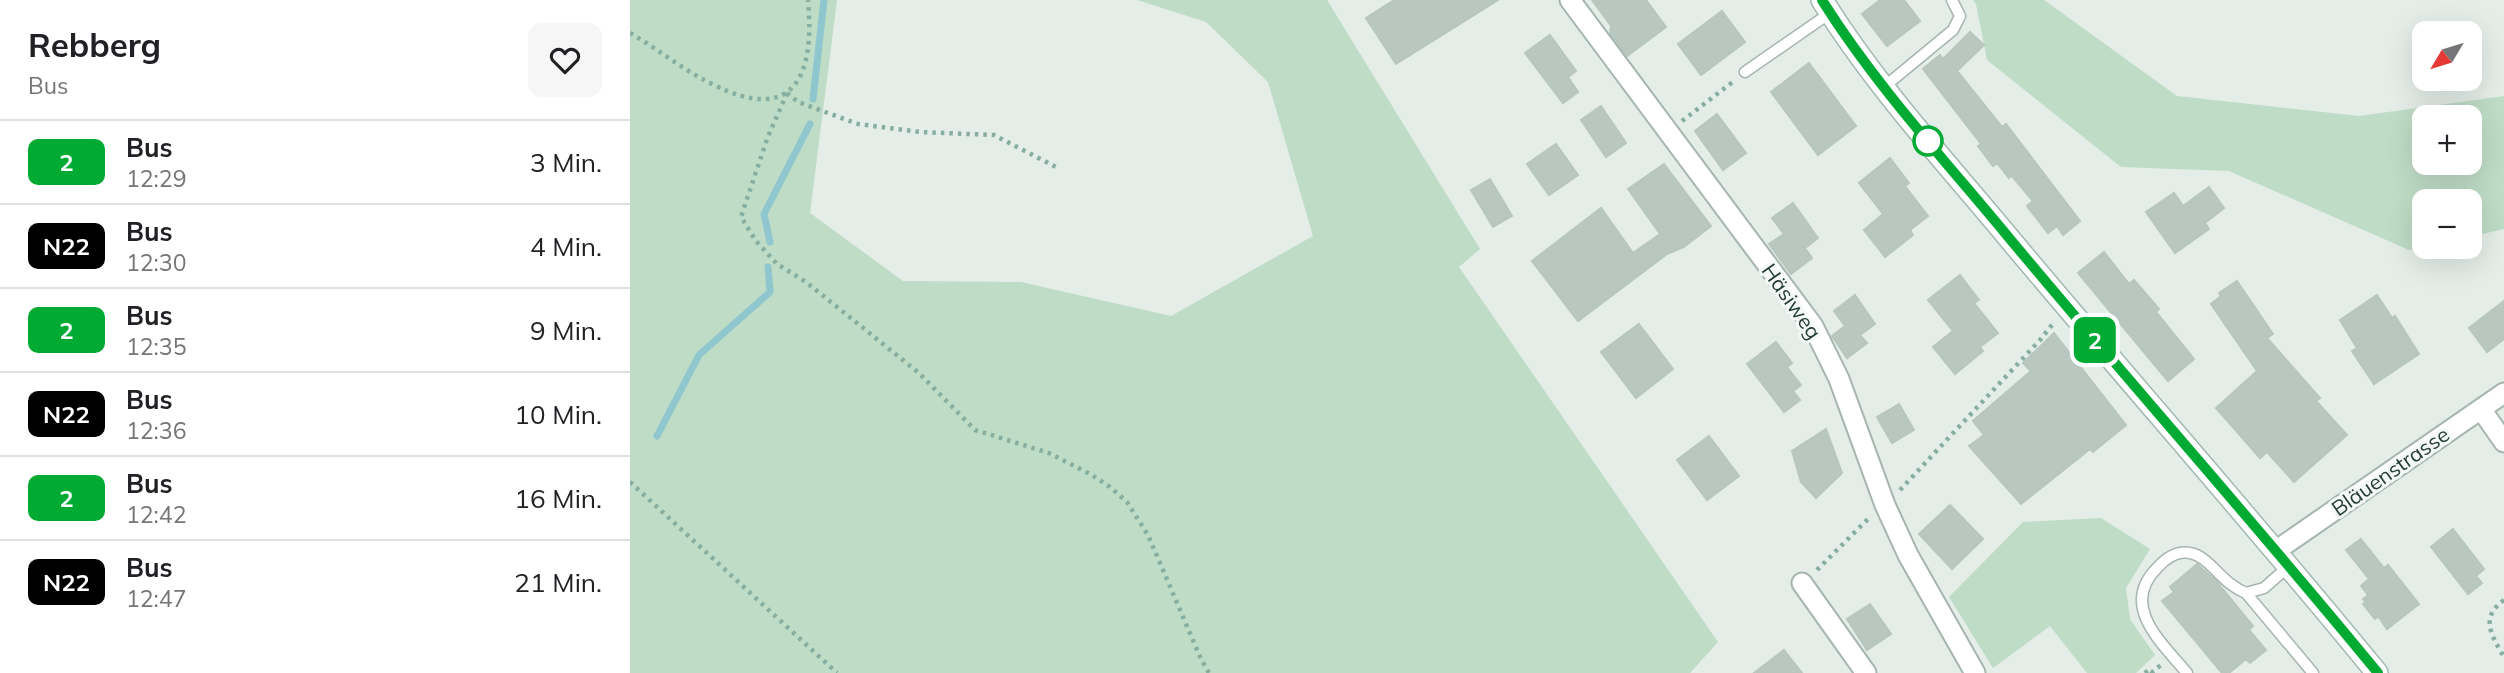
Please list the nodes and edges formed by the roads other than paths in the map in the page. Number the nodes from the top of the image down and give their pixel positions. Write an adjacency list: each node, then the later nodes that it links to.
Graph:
1 (1570, 0): 13 (street, Häsiweg)
2 (1952, 0): 5 (lane)
3 (1826, 7): 4 (lane); 5 (main road)
4 (1745, 72)
5 (1884, 87): 9 (main road)
6 (2504, 393): 7 (street, Bläuenstrasse)
7 (2481, 409): 8 (street); 9 (street, Bläuenstrasse)
8 (2504, 442)
9 (2283, 558): 11 (lane); 16 (main road)
10 (1805, 581): 12 (street)
11 (2246, 593): 14 (lane); 15 (lane)
12 (1866, 673)
13 (1975, 673)
14 (2187, 673)
15 (2314, 673)
16 (2377, 673)

